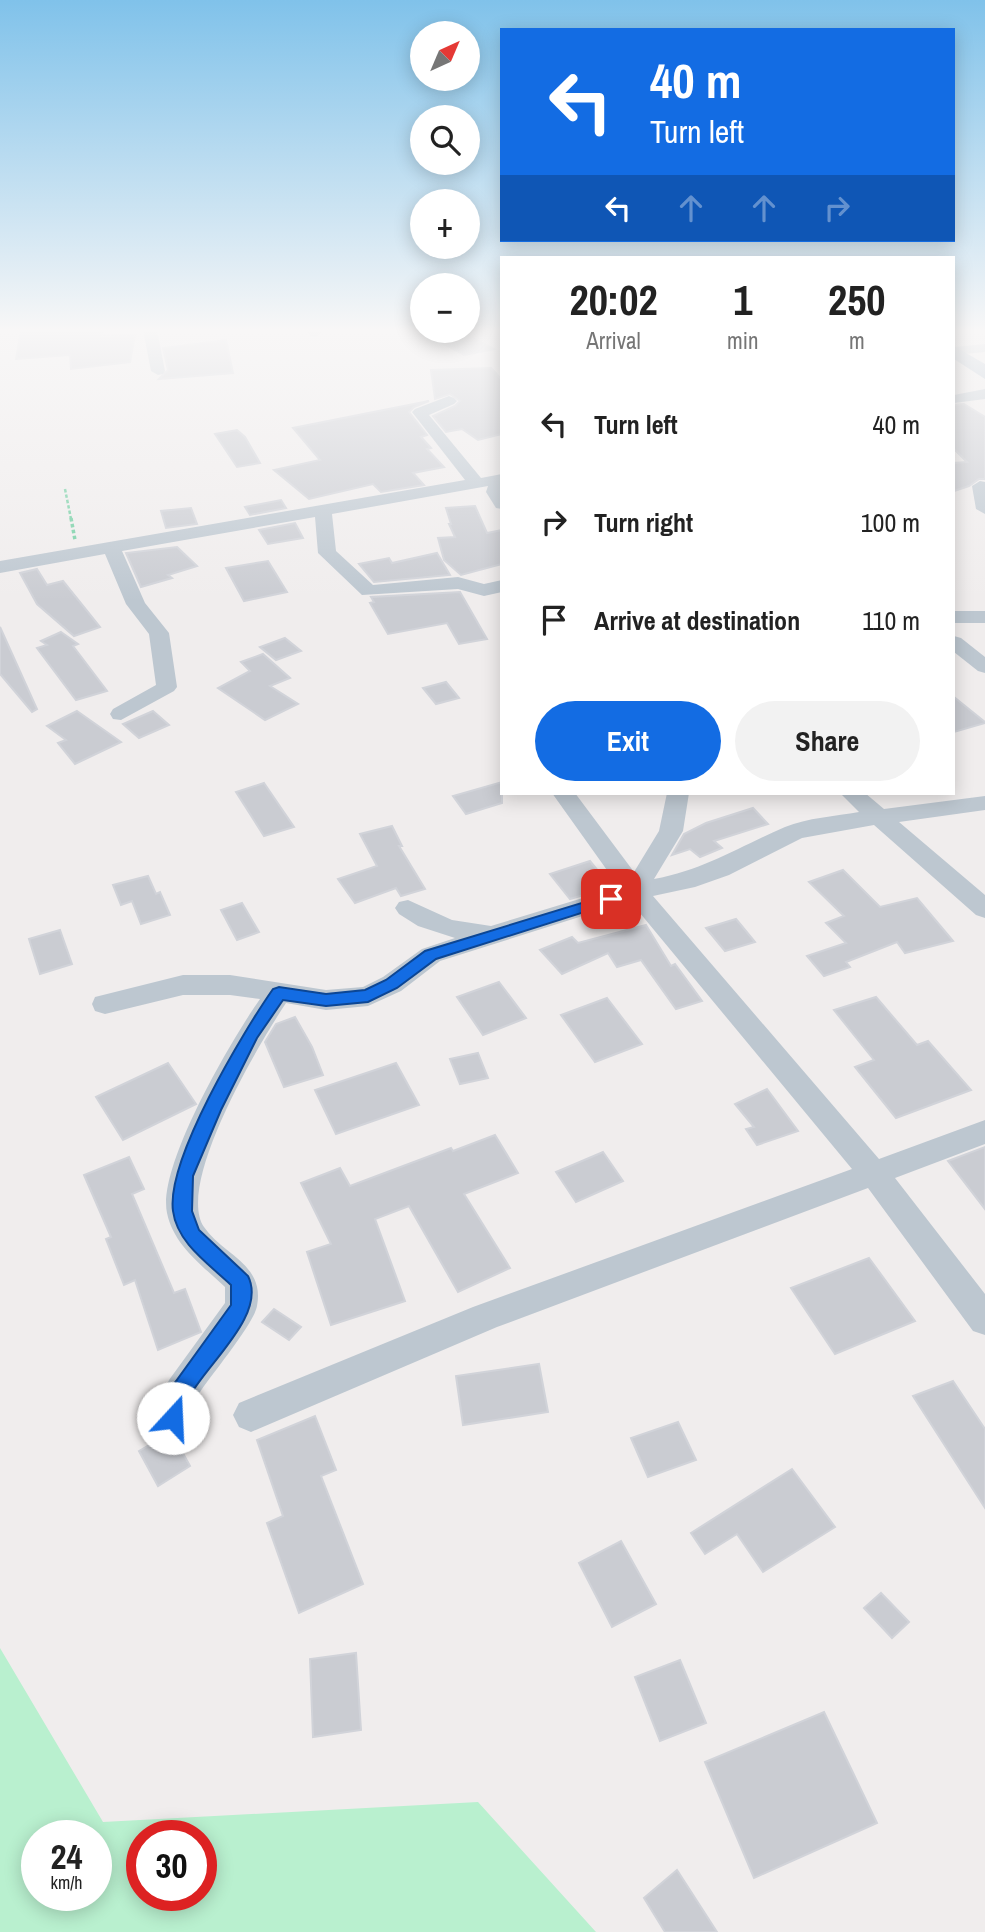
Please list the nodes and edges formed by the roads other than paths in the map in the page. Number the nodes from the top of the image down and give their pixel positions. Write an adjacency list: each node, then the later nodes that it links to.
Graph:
1 (424, 420): 3 (street)
2 (500, 479): 3 (street); 5 (street)
3 (476, 483): 7 (street)
4 (979, 486): 6 (street)
5 (500, 501)
6 (985, 509)
7 (323, 510): 8 (street); 10 (street)
8 (112, 548): 9 (street); 15 (street)
9 (0, 567)
10 (500, 586)
11 (955, 617): 12 (street)
12 (985, 617)
13 (955, 643): 14 (street)
14 (985, 667)
15 (121, 715)
16 (564, 795): 21 (street)
17 (678, 795): 21 (street)
18 (853, 795): 20 (street)
19 (985, 803): 20 (street)
20 (879, 819): 21 (street); 23 (street)
21 (635, 891): 24 (street); 28 (street)
22 (408, 908): 24 (street)
23 (985, 909)
24 (492, 935): 25 (street)
25 (279, 993): 26 (street); 31 (street)
26 (105, 1004)
27 (985, 1132): 28 (street)
28 (875, 1175): 29 (street); 30 (street)
29 (985, 1320)
30 (251, 1415)
31 (173, 1418)

